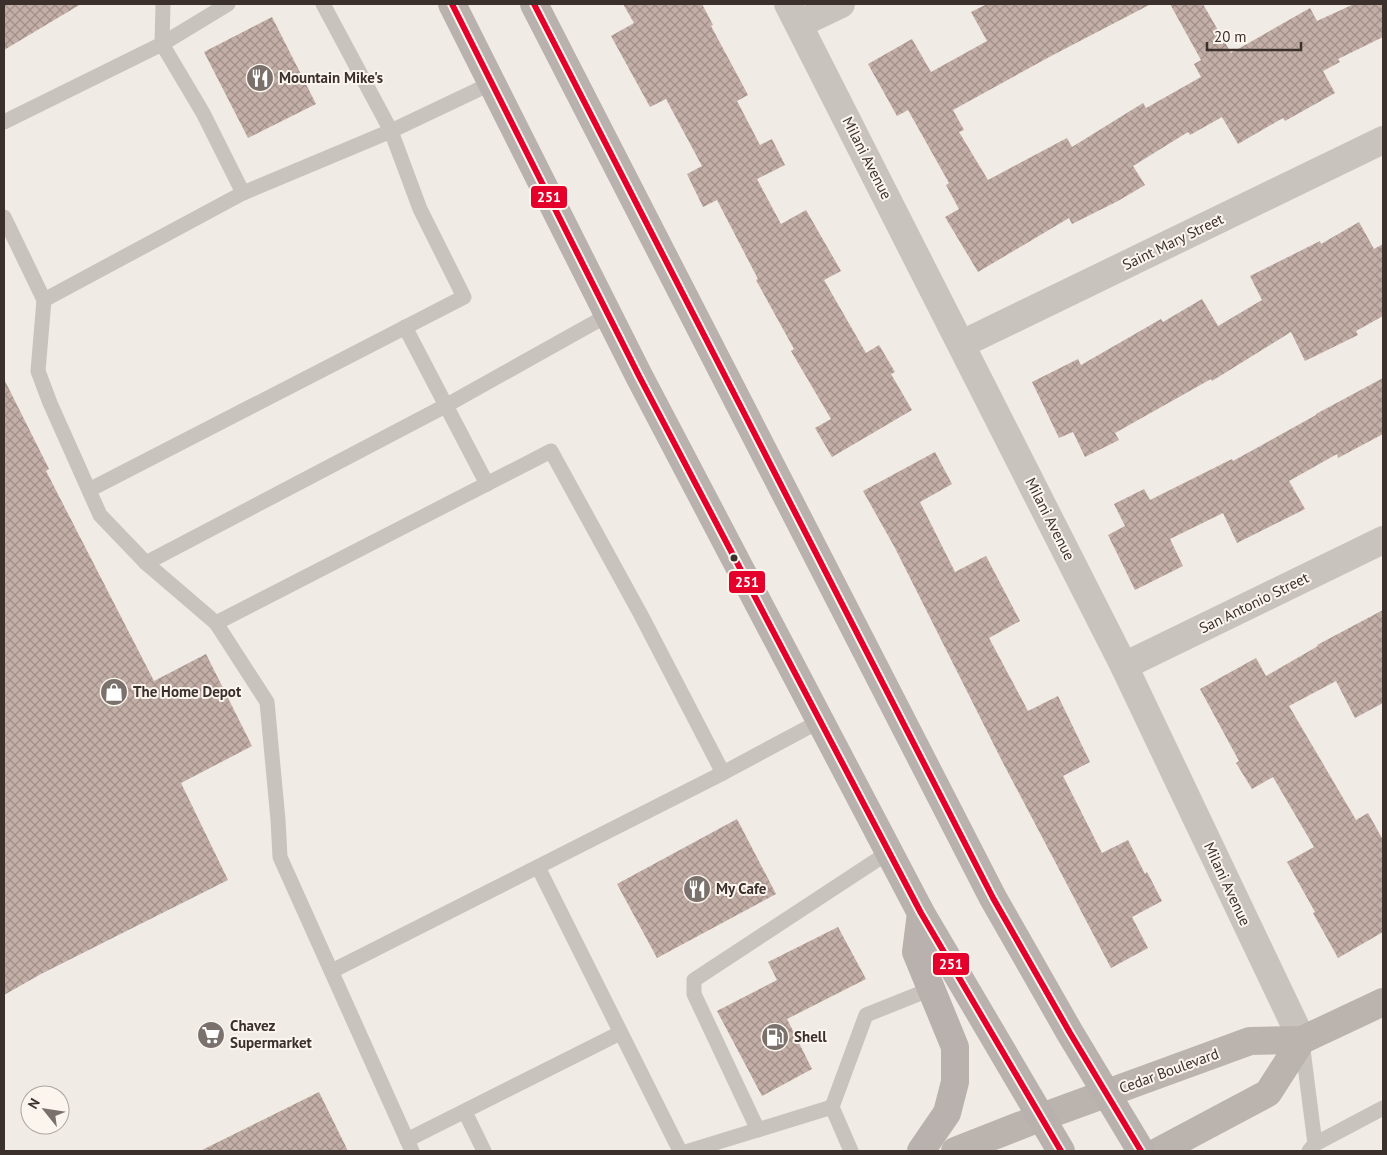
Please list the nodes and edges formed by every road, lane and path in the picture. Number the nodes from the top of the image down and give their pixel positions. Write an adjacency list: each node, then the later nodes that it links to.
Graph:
1 (163, 4): 8 (lane)
2 (228, 4): 8 (lane)
3 (323, 4): 11 (lane)
4 (452, 4): 9 (main road)
5 (534, 4): 36 (main road)
6 (841, 4): 7 (street)
7 (793, 14): 18 (street, Milani Avenue)
8 (162, 44): 10 (lane); 13 (lane)
9 (492, 83): 11 (lane); 16 (main road)
10 (4, 122)
11 (391, 132): 13 (lane); 17 (lane)
12 (1383, 140): 18 (street, Saint Mary Street)
13 (243, 193): 15 (lane)
14 (4, 218): 15 (lane)
15 (44, 300): 21 (lane)
16 (608, 314): 19 (lane); 26 (main road)
17 (405, 328): 19 (lane); 21 (lane)
18 (962, 344): 25 (street, Milani Avenue)
19 (447, 405): 20 (lane); 23 (lane)
20 (487, 484): 24 (lane); 27 (lane)
21 (89, 490): 23 (lane)
22 (1383, 540): 25 (street, San Antonio Street)
23 (146, 563): 24 (lane)
24 (216, 623): 31 (lane)
25 (1124, 666): 35 (street, Milani Avenue)
26 (820, 721): 27 (lane); 28 (main road)
27 (723, 773): 29 (lane)
28 (889, 852): 30 (main road); 41 (lane)
29 (538, 868): 31 (lane); 34 (lane)
30 (921, 913): 32 (main road); 40 (main road)
31 (332, 971): 42 (lane)
32 (932, 989): 37 (lane); 48 (main road)
33 (1383, 1002): 35 (main road, Cedar Boulevard)
34 (620, 1033): 39 (lane); 45 (lane)
35 (1302, 1040): 36 (main road, Cedar Boulevard); 43 (lane); 52 (main road)
36 (1107, 1094): 40 (main road, Cedar Boulevard); 51 (main road)
37 (832, 1107): 41 (lane); 47 (lane)
38 (1383, 1108): 43 (lane)
39 (465, 1112): 42 (lane); 44 (lane)
40 (1042, 1117): 49 (main road, Cedar Boulevard); 50 (main road)
41 (758, 1130): 46 (lane)
42 (410, 1146)
43 (1312, 1147)
44 (484, 1151)
45 (680, 1151)
46 (689, 1151)
47 (851, 1151)
48 (921, 1151)
49 (955, 1151)
50 (1061, 1151)
51 (1141, 1151)
52 (1159, 1151)

